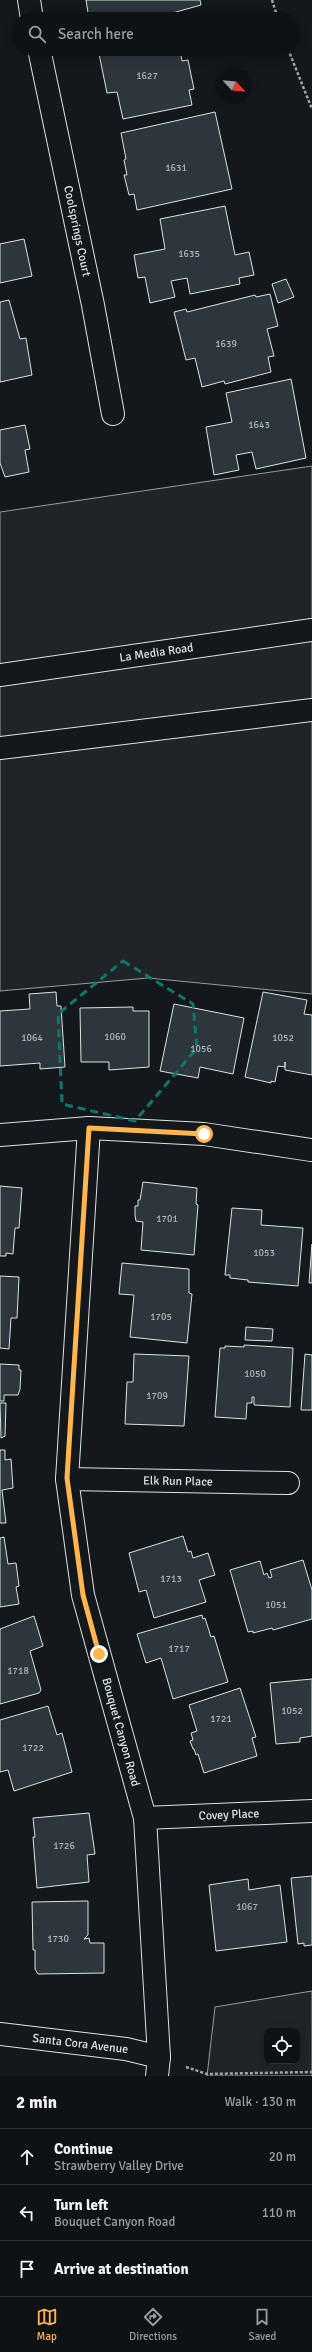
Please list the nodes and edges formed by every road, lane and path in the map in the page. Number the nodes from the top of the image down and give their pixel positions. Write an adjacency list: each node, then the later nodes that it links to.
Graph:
1 (29, 0): 3 (street)
2 (272, 0): 4 (path)
3 (31, 12)
4 (276, 12)
5 (40, 56): 8 (street, Coolsprings Court)
6 (291, 56): 7 (path)
7 (312, 109)
8 (113, 414)
9 (312, 630): 10 (street, La Media Road)
10 (0, 675)
11 (312, 710): 12 (street)
12 (0, 748)
13 (89, 1128): 14 (street); 15 (street); 16 (street, Bouquet Canyon Road)
14 (0, 1135)
15 (311, 1150)
16 (67, 1478): 17 (street, Elk Run Place); 19 (street, Bouquet Canyon Road)
17 (288, 1483)
18 (312, 1811): 19 (street, Covey Place)
19 (145, 1818): 21 (street, Bouquet Canyon Road)
20 (0, 2034): 21 (street, Santa Cora Avenue)
21 (158, 2067): 22 (path)
22 (312, 2072)

